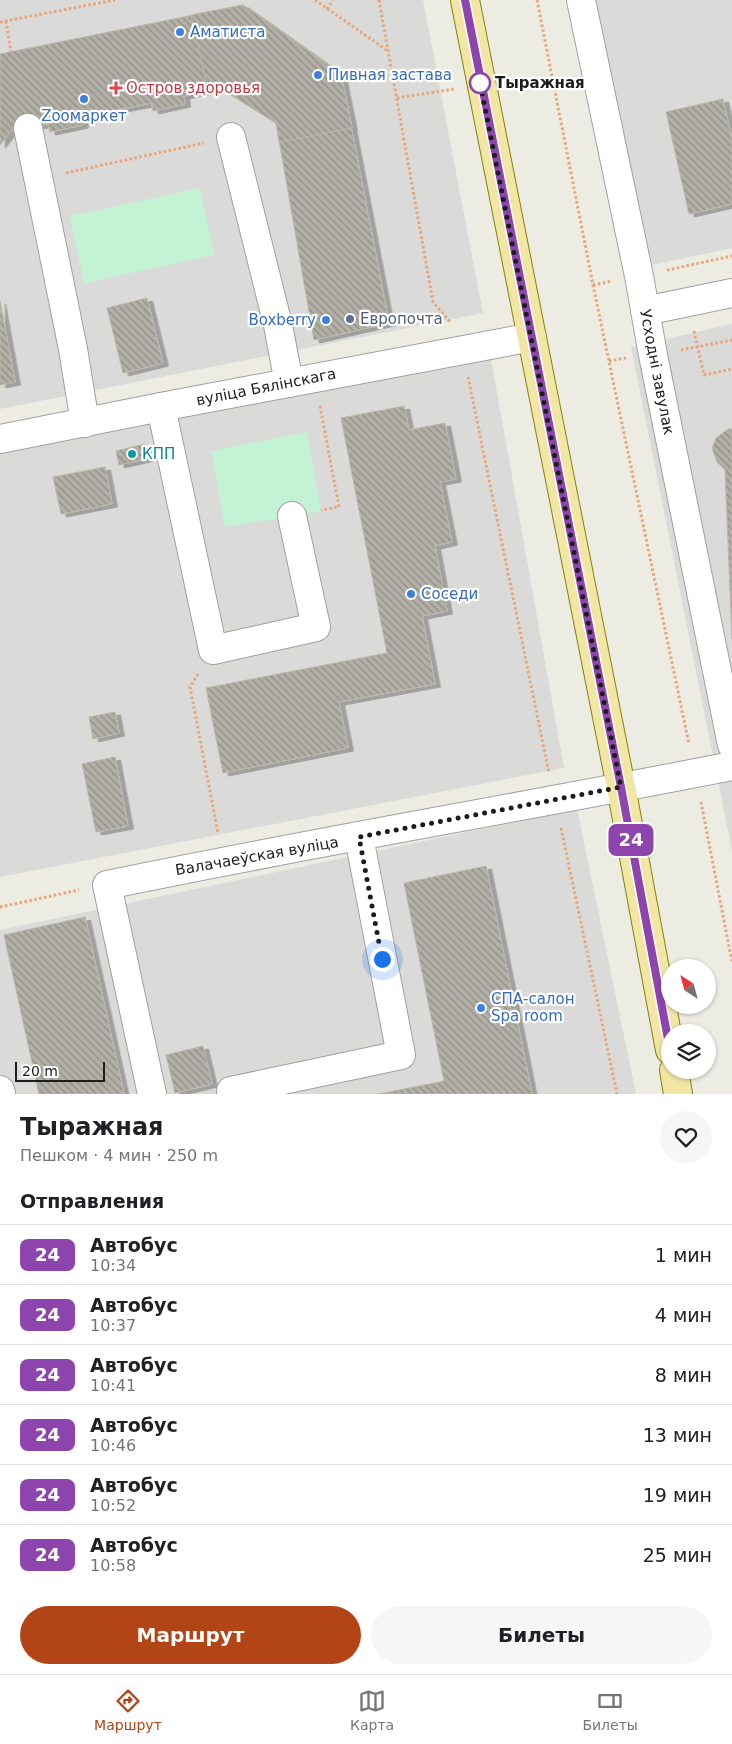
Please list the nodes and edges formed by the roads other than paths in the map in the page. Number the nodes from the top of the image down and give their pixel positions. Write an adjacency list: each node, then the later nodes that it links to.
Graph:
1 (465, 0): 7 (main road)
2 (581, 0): 6 (street, Усходні завулак)
3 (28, 128): 10 (street)
4 (231, 137): 8 (street)
5 (732, 293): 6 (street)
6 (645, 310): 13 (street, Усходні завулак)
7 (532, 337): 8 (street, вуліца Бялінскага); 15 (main road)
8 (289, 383): 9 (street, вуліца Бялінскага)
9 (162, 407): 10 (street, вуліца Бялінскага); 12 (street)
10 (85, 423): 11 (street, вуліца Бялінскага)
11 (0, 440)
12 (292, 516)
13 (732, 745)
14 (732, 766): 15 (street, Валачаеўская вуліца)
15 (621, 787): 16 (street, Валачаеўская вуліца); 17 (main road)
16 (359, 837): 19 (street); 20 (street, Валачаеўская вуліца)
17 (665, 1024)
18 (676, 1079): 21 (main road)
19 (231, 1091)
20 (152, 1094)
21 (678, 1094)

